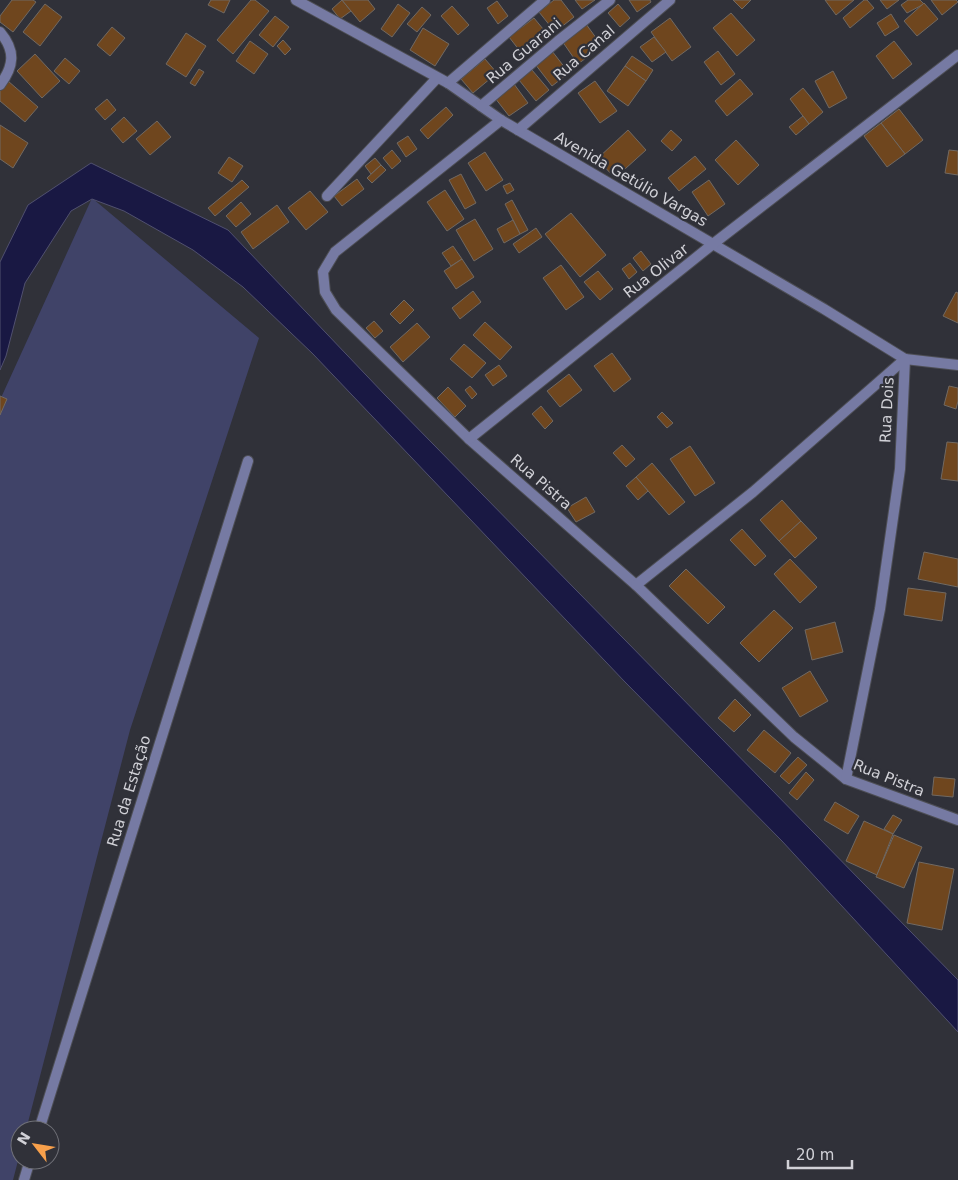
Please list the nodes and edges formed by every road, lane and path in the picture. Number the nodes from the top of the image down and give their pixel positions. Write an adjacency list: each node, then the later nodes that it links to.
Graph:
1 (296, 0): 7 (street, Avenida Getúlio Vargas)
2 (545, 0): 8 (street, Rua Guarani)
3 (610, 0): 10 (street, Rua Guarani)
4 (670, 0): 12 (street, Rua Canal)
5 (1, 32): 9 (street)
6 (958, 55): 14 (street, Rua Olivar)
7 (437, 78): 8 (street, Avenida Getúlio Vargas); 13 (street)
8 (448, 84): 10 (street, Avenida Getúlio Vargas)
9 (0, 86)
10 (481, 106): 11 (street, Avenida Getúlio Vargas)
11 (501, 120): 12 (street, Avenida Getúlio Vargas); 17 (street, Rua Pistra)
12 (518, 130): 14 (street, Avenida Getúlio Vargas)
13 (327, 196)
14 (713, 244): 15 (street, Avenida Getúlio Vargas); 17 (street, Rua Olivar)
15 (905, 359): 16 (street, Avenida Getúlio Vargas); 19 (street, Rua Dois); 20 (street, Rua Dois)
16 (958, 365)
17 (469, 439): 19 (street, Rua Pistra)
18 (248, 461): 22 (street, Rua da Estação)
19 (636, 586): 20 (street, Rua Pistra)
20 (846, 779): 21 (street, Rua Pistra)
21 (958, 820)
22 (42, 1120)

